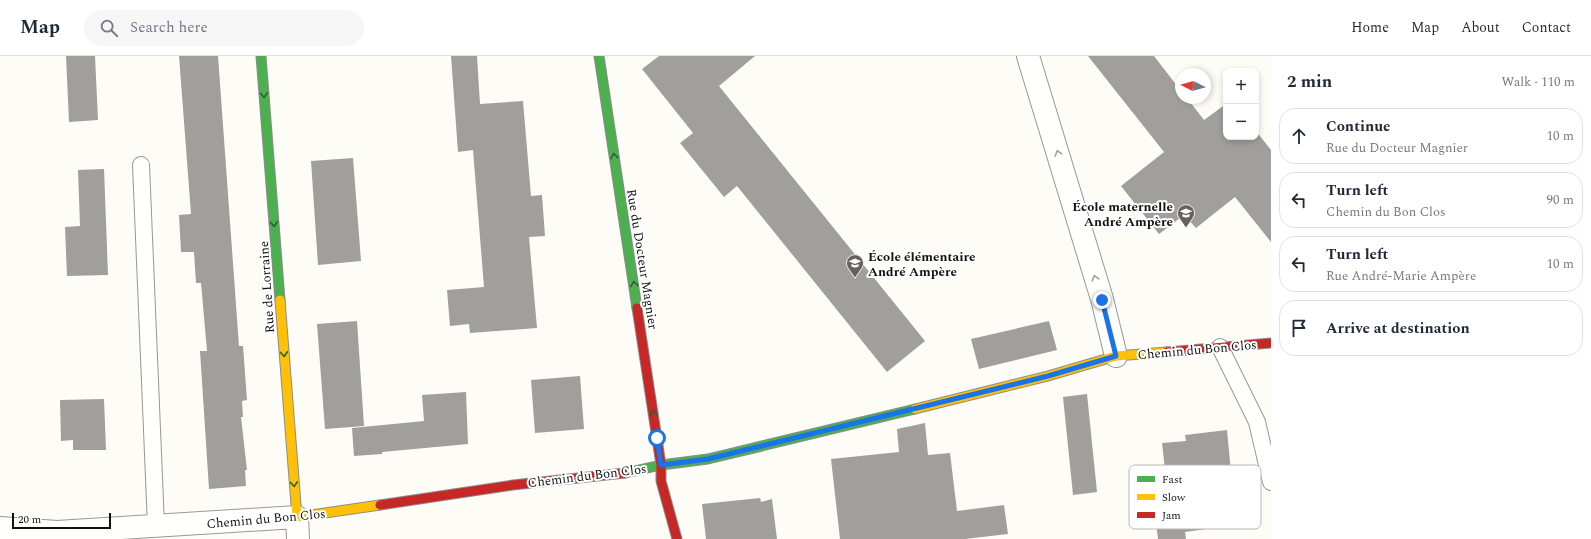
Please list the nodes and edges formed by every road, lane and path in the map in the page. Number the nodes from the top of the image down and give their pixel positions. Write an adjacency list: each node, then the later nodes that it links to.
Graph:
1 (261, 56): 10 (street, Rue de Lorraine, one-way to 10)
2 (599, 56): 8 (street, Rue du Docteur Magnier, one-way to 2)
3 (1028, 56): 7 (street, one-way to 3)
4 (141, 165): 11 (lane)
5 (1271, 343): 6 (street, Chemin du Bon Clos)
6 (1220, 347): 7 (street, Chemin du Bon Clos); 9 (lane)
7 (1116, 356): 8 (street, Chemin du Bon Clos)
8 (661, 465): 10 (street, Chemin du Bon Clos); 14 (street, Rue du Docteur Magnier)
9 (1271, 482)
10 (297, 517): 11 (street, Chemin du Bon Clos); 13 (street)
11 (156, 526): 12 (street, Chemin du Bon Clos)
12 (0, 528)
13 (298, 539)
14 (677, 539)

